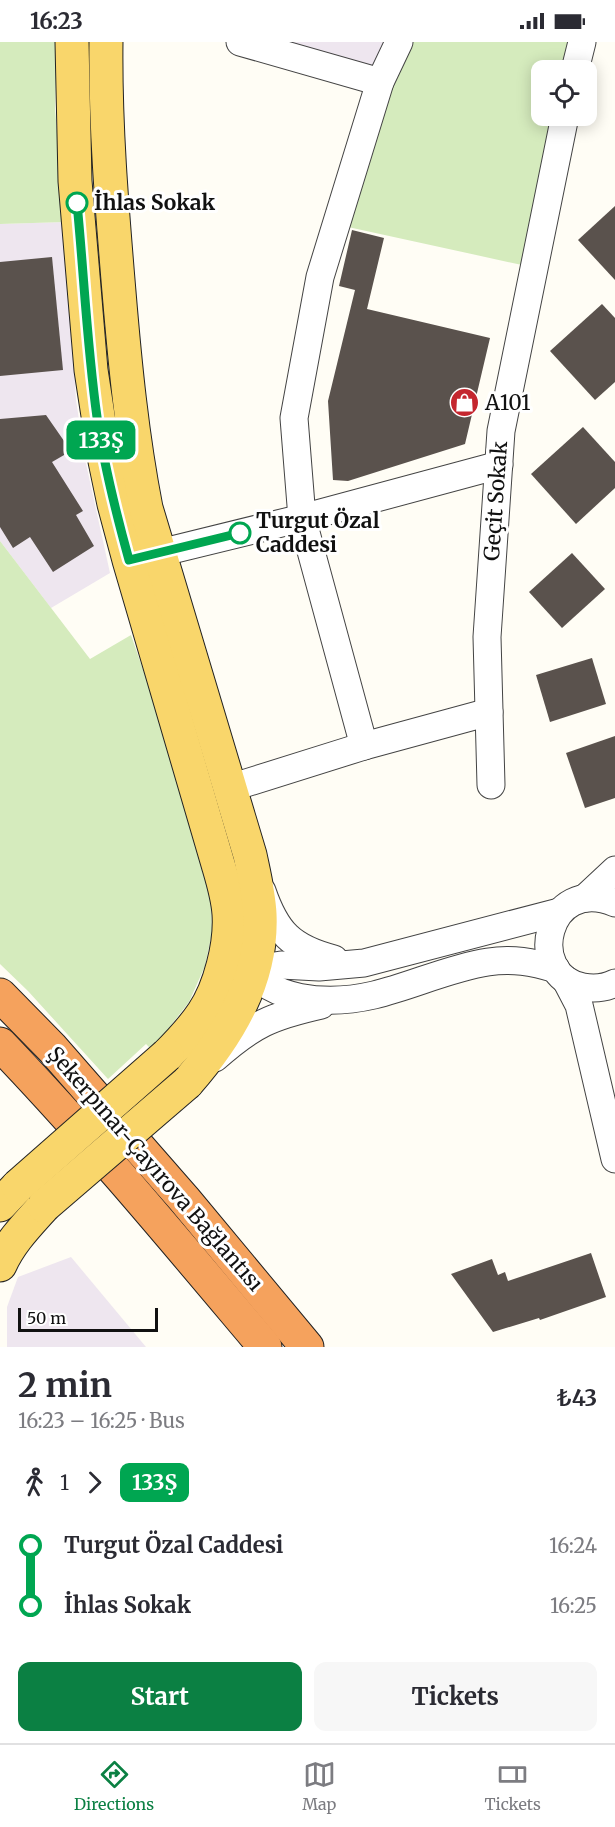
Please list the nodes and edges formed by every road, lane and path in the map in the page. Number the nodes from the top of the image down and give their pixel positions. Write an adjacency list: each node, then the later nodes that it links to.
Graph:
1 (72, 42): 11 (main road)
2 (106, 42): 11 (main road)
3 (240, 42): 7 (street)
4 (399, 42): 7 (street)
5 (582, 42): 6 (street)
6 (578, 60)
7 (380, 82): 10 (street)
8 (564, 126): 9 (street, Geçit Sokak)
9 (498, 465): 10 (street); 12 (street, Geçit Sokak)
10 (302, 518): 11 (street); 13 (street)
11 (144, 557): 15 (main road); 16 (main road)
12 (489, 711): 13 (street); 14 (street, Geçit Sokak)
13 (364, 746): 15 (street)
14 (491, 785)
15 (230, 788): 17 (main road)
16 (211, 836): 23 (street); 28 (main road)
17 (250, 855): 22 (street); 23 (main road)
18 (615, 870): 19 (street)
19 (585, 898): 20 (street); 21 (street)
20 (615, 903)
21 (560, 912): 22 (street); 24 (street)
22 (383, 957): 23 (street)
23 (252, 972): 27 (street); 28 (street); 30 (main road)
24 (561, 974): 25 (street); 27 (street); 31 (street)
25 (615, 983)
26 (0, 995): 35 (highway, Şekerpınar-Çayırova Bağlantısı)
27 (358, 998): 30 (street)
28 (204, 1011): 32 (main road, bridge)
29 (0, 1044): 34 (highway, Şekerpınar-Çayırova Bağlantısı)
30 (188, 1083): 33 (main road, bridge)
31 (615, 1159)
32 (9, 1195)
33 (0, 1265)
34 (265, 1347)
35 (307, 1347)

